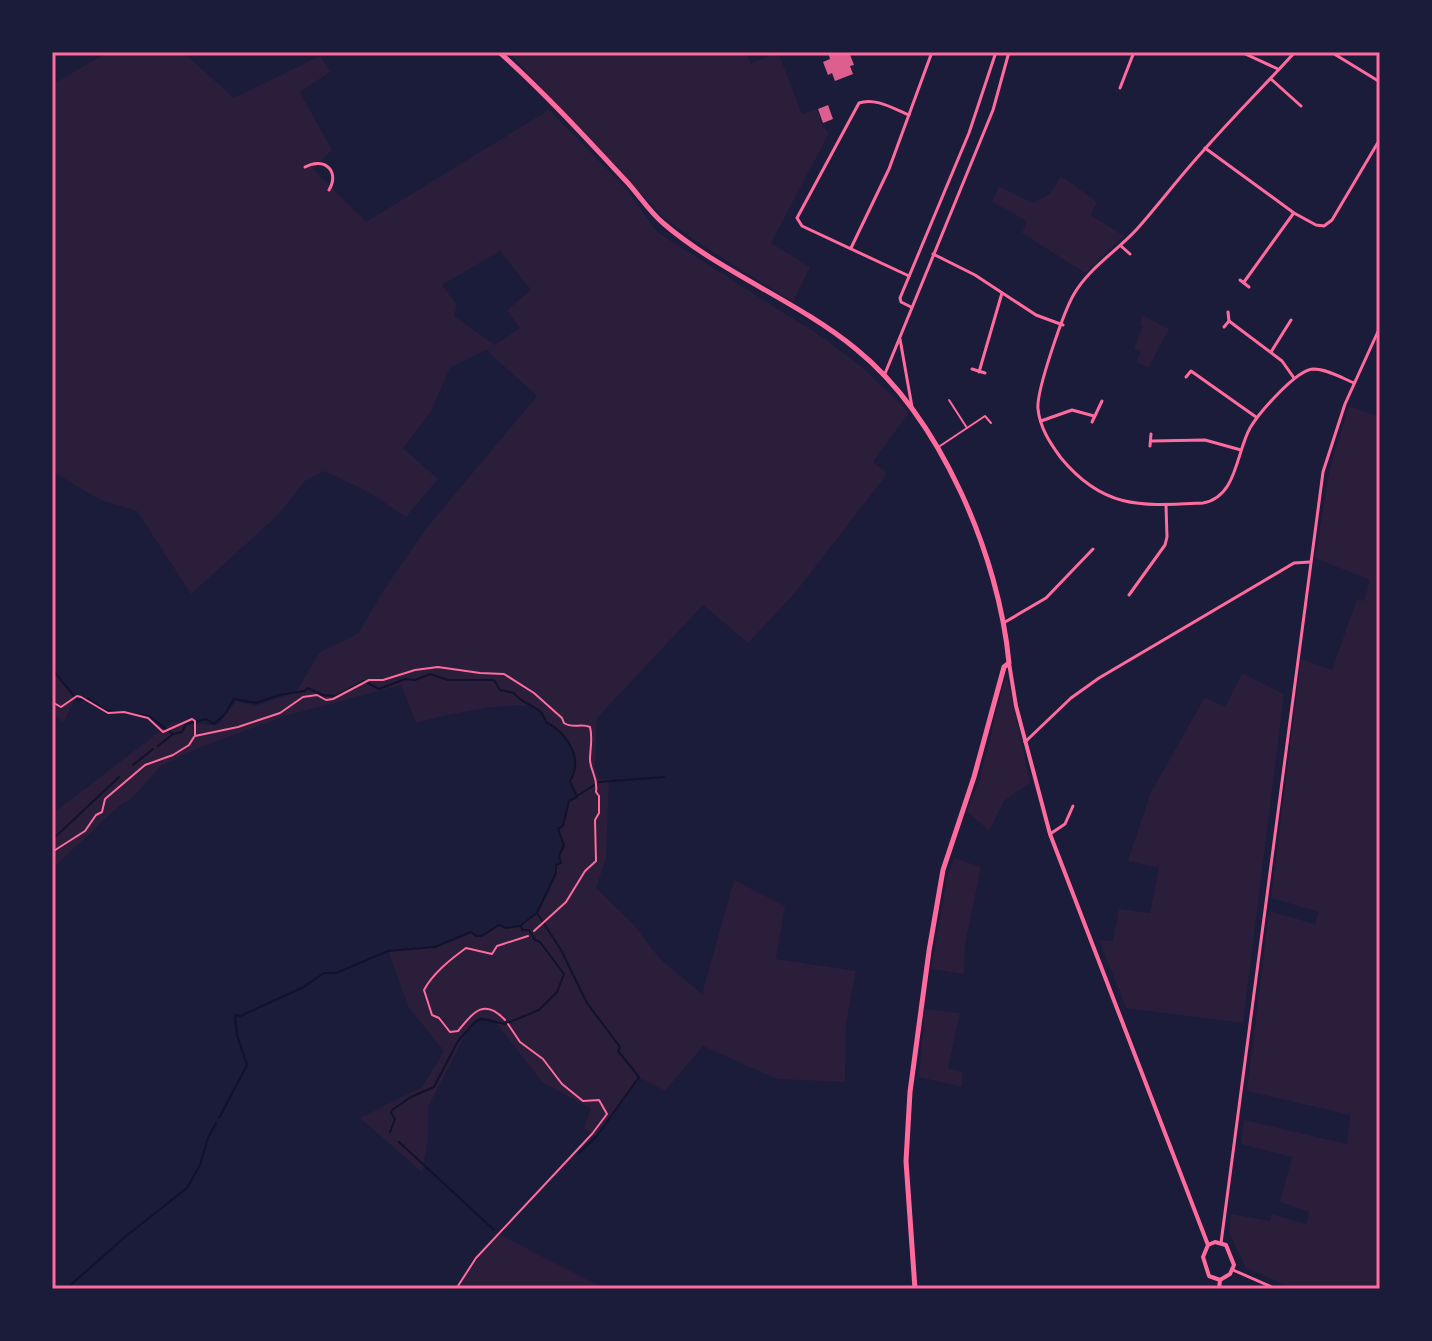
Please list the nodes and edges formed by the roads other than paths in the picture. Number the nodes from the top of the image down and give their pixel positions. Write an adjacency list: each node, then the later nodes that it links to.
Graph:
1 (499, 52): 40 (main road)
2 (932, 52): 14 (street)
3 (996, 52): 24 (street)
4 (1009, 52): 22 (street)
5 (1134, 52): 12 (street)
6 (1241, 52): 9 (street)
7 (1295, 52): 9 (street)
8 (1331, 52): 11 (street)
9 (1279, 70): 10 (street)
10 (1271, 78): 13 (street); 16 (street)
11 (1380, 82)
12 (1120, 88)
13 (1292, 109)
14 (909, 115): 21 (street); 21 (street)
15 (1380, 139): 19 (street)
16 (1205, 148): 19 (street); 20 (street)
17 (305, 167): 18 (street)
18 (329, 190)
19 (1294, 213): 25 (street)
20 (1120, 244): 23 (street); 31 (street)
21 (851, 249): 24 (street)
22 (932, 254): 26 (street); 27 (street)
23 (1130, 254)
24 (909, 276): 27 (street)
25 (1249, 287)
26 (1002, 293): 31 (street); 38 (street)
27 (911, 307): 34 (street)
28 (1228, 312): 30 (street)
29 (1291, 320): 36 (street)
30 (1229, 321): 32 (street); 36 (street)
31 (1063, 325): 49 (street)
32 (1224, 327)
33 (1380, 327): 35 (street)
34 (899, 336): 40 (street); 46 (street)
35 (1378, 338): 43 (street)
36 (1271, 352): 42 (street)
37 (972, 369): 38 (street)
38 (979, 372): 39 (street)
39 (985, 373)
40 (884, 376): 46 (main road)
41 (1186, 377): 48 (street)
42 (1294, 378): 43 (street); 48 (street)
43 (1354, 383): 58 (street)
44 (949, 400): 52 (lane)
45 (1102, 401): 47 (street)
46 (913, 409): 54 (main road)
47 (1094, 416): 49 (street); 50 (street)
48 (1258, 418): 55 (street)
49 (1040, 421): 56 (street)
50 (1092, 422)
51 (991, 423): 52 (lane)
52 (967, 428): 54 (lane)
53 (1151, 434): 55 (street)
54 (936, 448): 62 (main road)
55 (1241, 450): 56 (street)
56 (1166, 505): 60 (street)
57 (1093, 549): 62 (street)
58 (1310, 562): 64 (street); 67 (street)
59 (1130, 581): 60 (street)
60 (1137, 586): 61 (street)
61 (1129, 595)
62 (1005, 622): 63 (main road)
63 (1009, 663): 64 (street); 71 (main road)
64 (1025, 742): 66 (street)
65 (1073, 806): 66 (street)
66 (1050, 834): 68 (street)
67 (1221, 1243): 68 (street); 69 (street)
68 (1208, 1245): 70 (street)
69 (1233, 1270): 70 (street); 73 (street)
70 (1220, 1280): 72 (street)
71 (915, 1289)
72 (1219, 1289)
73 (1276, 1289)

